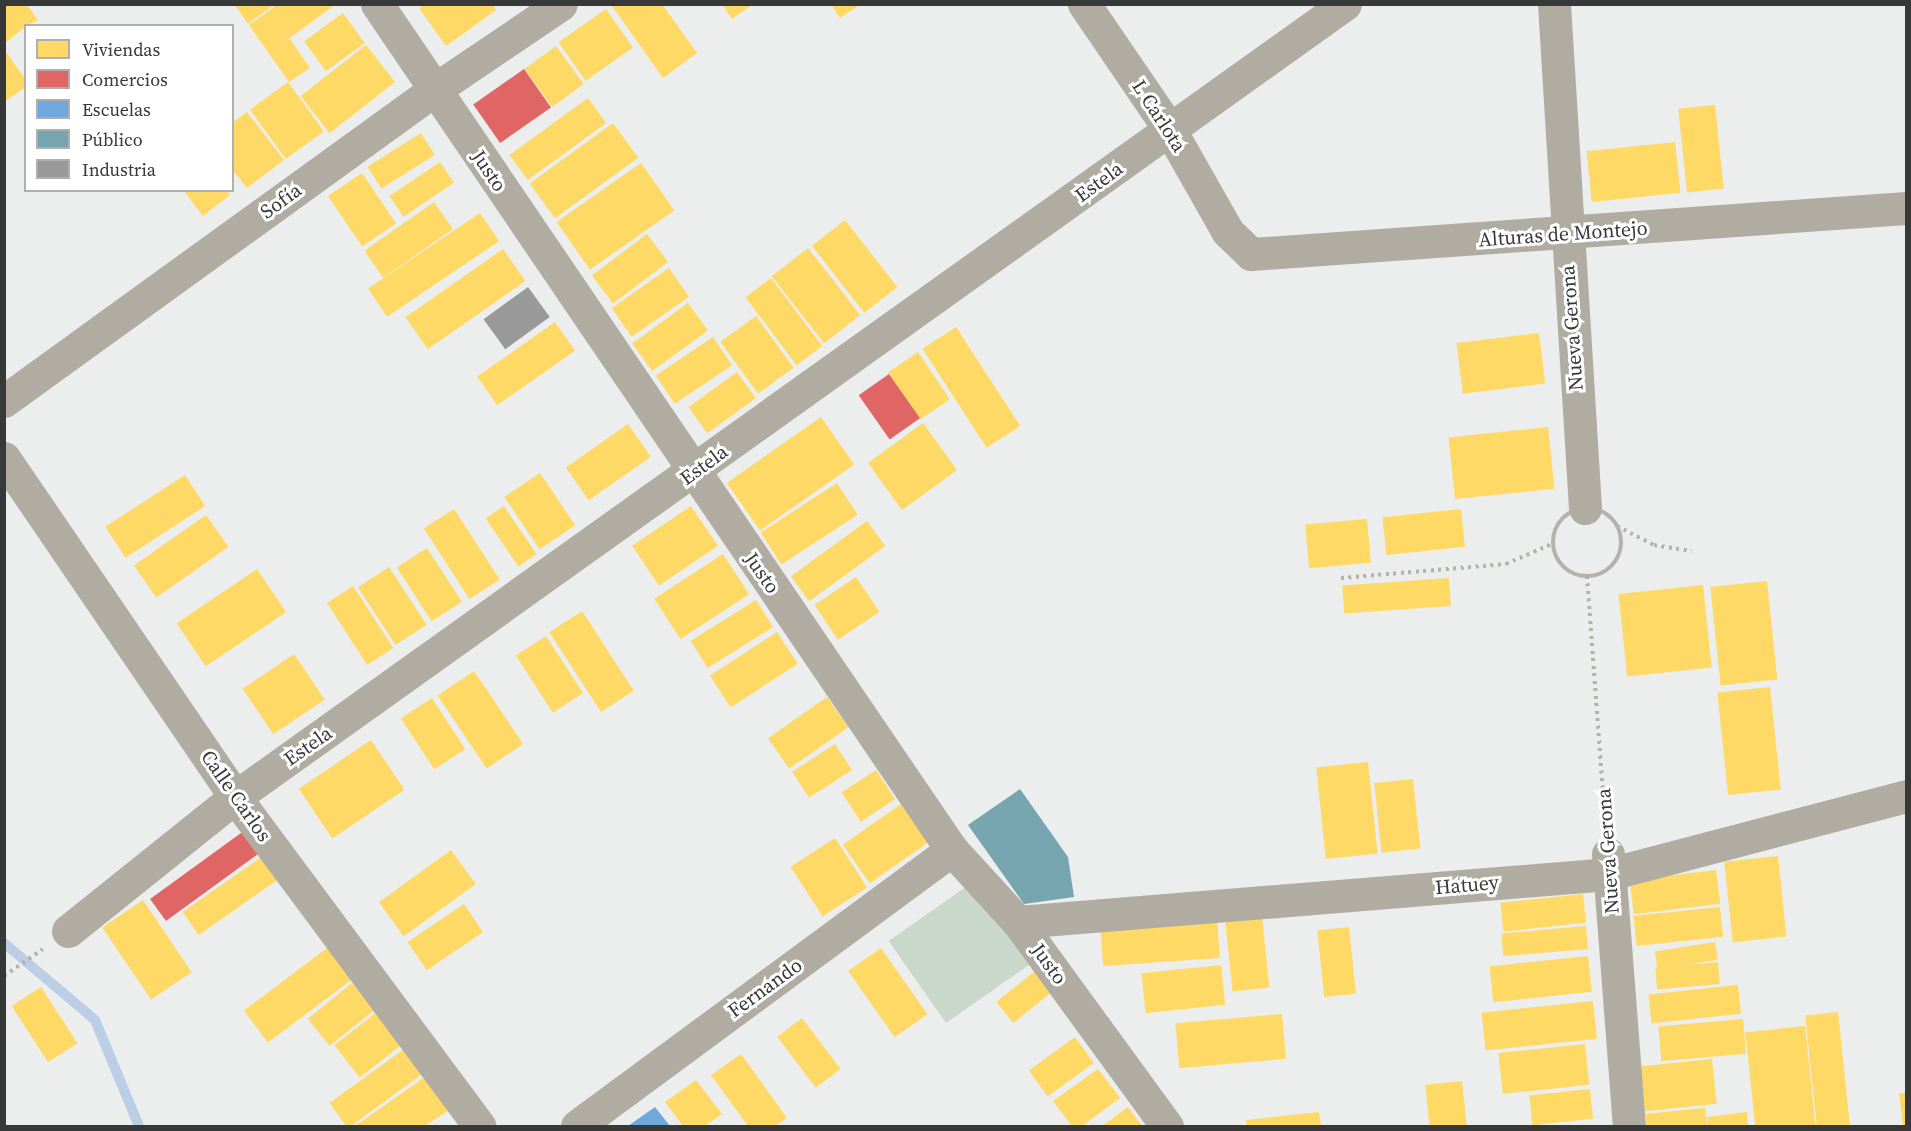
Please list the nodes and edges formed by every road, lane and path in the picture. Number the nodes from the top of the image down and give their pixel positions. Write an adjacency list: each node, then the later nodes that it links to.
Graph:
1 (377, 4): 6 (street, Justo)
2 (561, 4): 6 (street, Sofía)
3 (1084, 4): 7 (street, L Carlota)
4 (1345, 4): 7 (street, Estela)
5 (1554, 4): 10 (street, Nueva Gerona)
6 (434, 90): 11 (street, Sofía); 13 (street, Justo)
7 (1170, 130): 9 (street, L Carlota); 13 (street, Estela)
8 (1906, 208): 10 (street, Alturas de Montejo)
9 (1228, 232): 10 (street, Alturas de Montejo)
10 (1566, 233): 14 (street, Nueva Gerona)
11 (4, 401)
12 (4, 458): 21 (street, Calle Carlos)
13 (693, 474): 21 (street, Estela); 22 (street, Justo)
14 (1585, 508)
15 (1616, 526): 17 (path)
16 (1554, 543): 19 (path)
17 (1692, 550)
18 (1587, 576): 23 (path, Nueva Gerona)
19 (1341, 578)
20 (1906, 796): 23 (street, Hatuey)
21 (235, 797): 25 (street, Estela); 28 (street, Calle Carlos)
22 (952, 850): 24 (street, Justo); 29 (street, Fernando)
23 (1609, 864): 24 (street, Hatuey); 31 (street, Nueva Gerona)
24 (1018, 922): 30 (street, Justo)
25 (68, 931)
26 (34, 955): 27 (path)
27 (4, 976)
28 (479, 1126)
29 (578, 1126)
30 (1167, 1126)
31 (1629, 1126)

